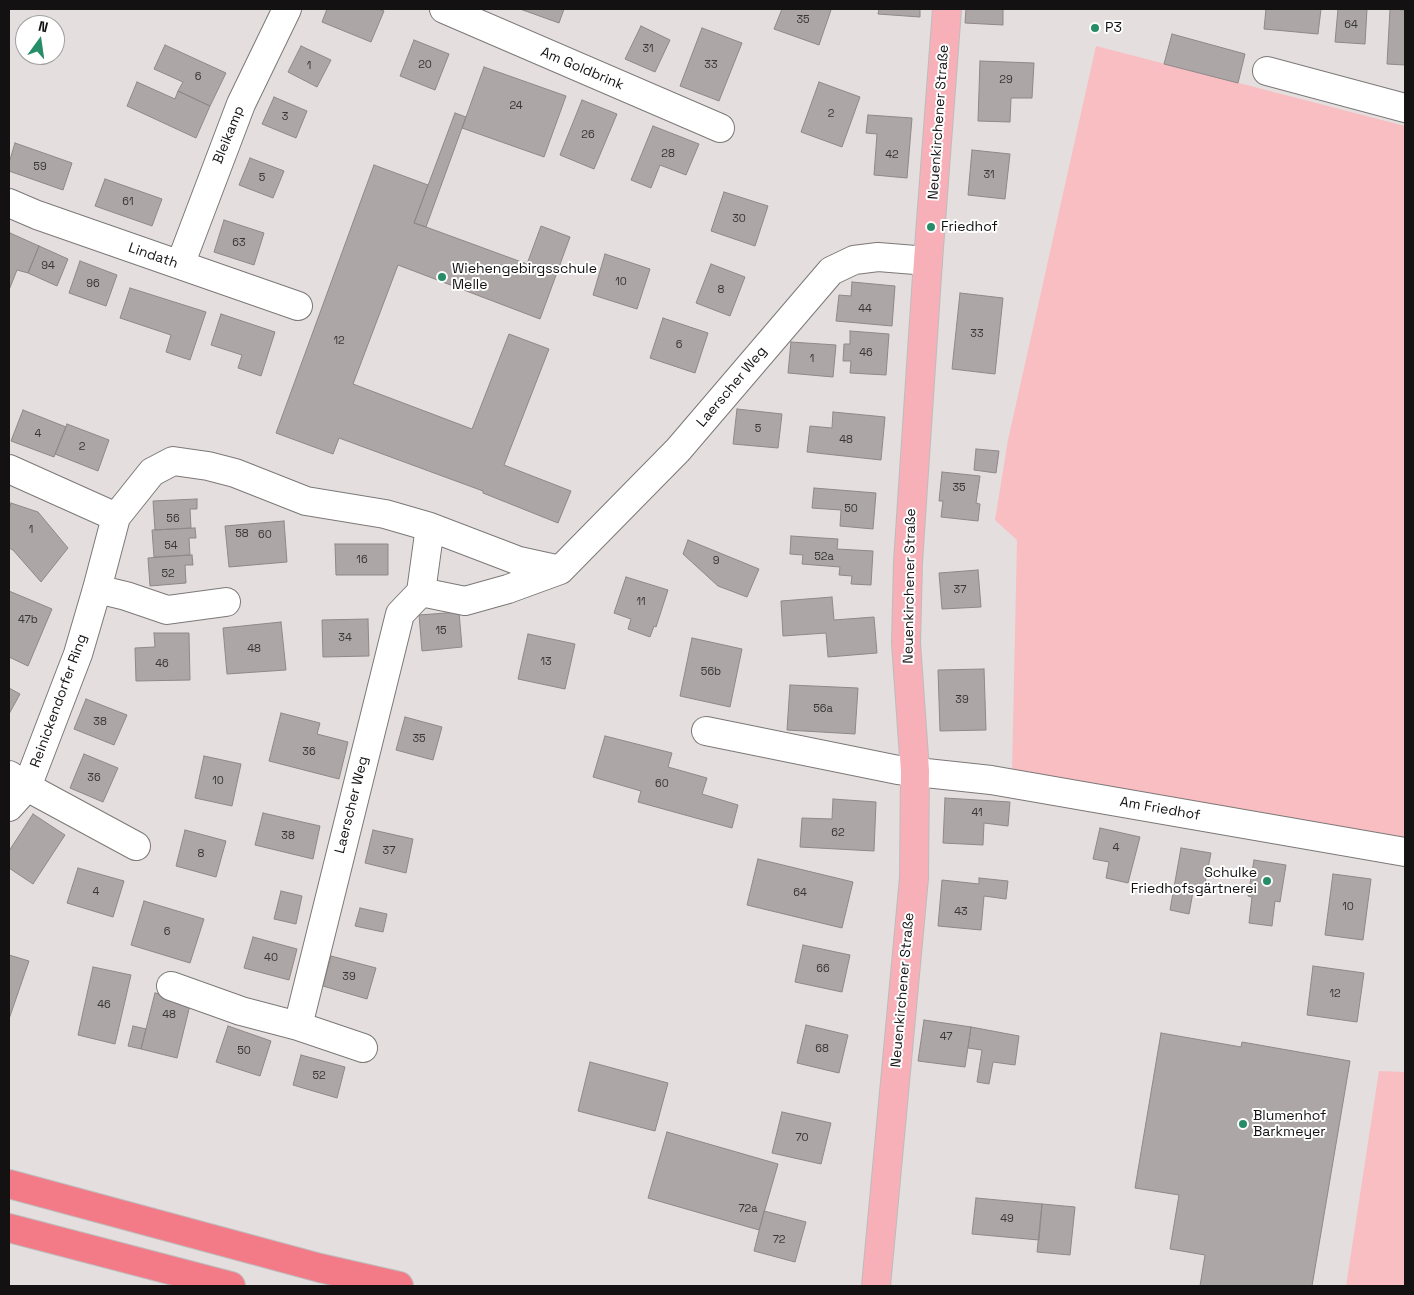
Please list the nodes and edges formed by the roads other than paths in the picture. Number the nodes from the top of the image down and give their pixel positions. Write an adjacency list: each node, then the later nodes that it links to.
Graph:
1 (287, 9): 9 (street, Bleikamp)
2 (444, 9): 6 (street, Am Goldbrink)
3 (947, 9): 8 (main road, Neuenkirchener Straße)
4 (1267, 71): 5 (street)
5 (1405, 108)
6 (720, 128)
7 (9, 203): 9 (street, Lindath)
8 (928, 261): 14 (street, Laerscher Weg); 19 (main road, Neuenkirchener Straße)
9 (180, 265): 10 (street, Lindath)
10 (298, 306)
11 (9, 469): 12 (street)
12 (116, 518): 13 (street, Reinickendorfer Ring); 15 (street, Reinickendorfer Ring)
13 (430, 527): 14 (street); 16 (street)
14 (560, 570): 16 (street, Laerscher Weg)
15 (98, 589): 17 (street); 20 (street, Reinickendorfer Ring)
16 (421, 592): 25 (street, Laerscher Weg)
17 (226, 602)
18 (706, 731): 19 (street, Am Friedhof)
19 (915, 772): 23 (street, Am Friedhof); 31 (main road, Neuenkirchener Straße)
20 (18, 781): 21 (street, Reinickendorfer Ring); 22 (street)
21 (9, 807)
22 (136, 846)
23 (1405, 852)
24 (171, 986): 25 (street)
25 (298, 1026): 26 (street)
26 (363, 1048)
27 (9, 1184): 30 (highway)
28 (9, 1228): 29 (highway)
29 (230, 1286)
30 (399, 1286)
31 (876, 1286)

